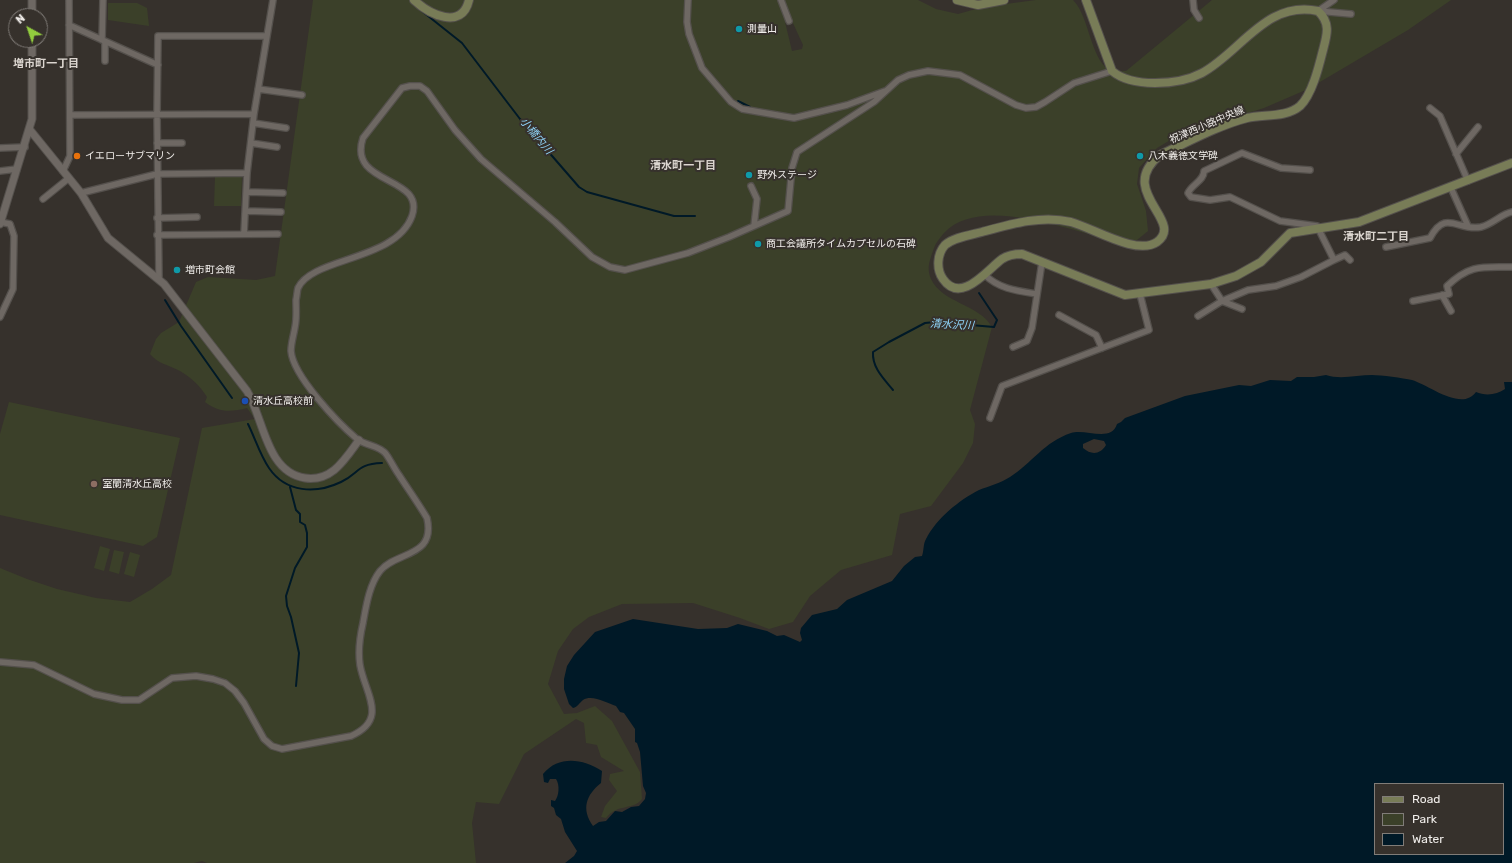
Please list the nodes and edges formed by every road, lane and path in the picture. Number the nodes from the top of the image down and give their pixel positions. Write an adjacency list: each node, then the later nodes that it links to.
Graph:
1 (69, 0): 17 (street)
2 (103, 0): 19 (street)
3 (272, 0): 18 (street)
4 (414, 0): 5 (main road)
5 (469, 0)
6 (688, 0): 25 (street)
7 (781, 0): 16 (street)
8 (957, 0): 9 (main road)
9 (1004, 0)
10 (1086, 0): 23 (main road)
11 (1193, 0): 15 (street)
12 (1334, 0): 13 (street)
13 (1318, 11): 14 (street); 23 (main road); 74 (main road, 祝津西小路中央線)
14 (1351, 14)
15 (1199, 18)
16 (789, 21)
17 (70, 25): 19 (street); 30 (street)
18 (267, 36): 22 (street); 24 (street)
19 (104, 41): 21 (street); 22 (street)
20 (32, 48): 34 (street)
21 (105, 61)
22 (158, 66): 28 (street)
23 (1112, 71): 25 (street)
24 (258, 89): 26 (street); 29 (street)
25 (887, 90): 63 (street)
26 (302, 95)
27 (1430, 108): 41 (street)
28 (157, 114): 29 (street); 30 (street); 35 (street)
29 (254, 114): 31 (street)
30 (70, 115): 46 (street)
31 (253, 124): 33 (street); 37 (street)
32 (1478, 127): 41 (street)
33 (286, 128)
34 (30, 130): 38 (street); 46 (street)
35 (157, 143): 36 (street); 48 (street)
36 (182, 143)
37 (251, 143): 39 (street); 47 (street)
38 (25, 147): 40 (street); 43 (street)
39 (277, 147)
40 (0, 148)
41 (1456, 154): 50 (street)
42 (1512, 163): 50 (main road, 祝津西小路中央線)
43 (17, 169): 45 (street); 62 (street)
44 (1310, 170): 65 (street)
45 (0, 171)
46 (63, 171): 49 (street)
47 (248, 173): 48 (street); 53 (street)
48 (157, 174): 54 (street); 61 (street)
49 (69, 178): 54 (street); 56 (street)
50 (1468, 181): 52 (main road, 祝津西小路中央線)
51 (751, 186): 63 (street)
52 (1451, 188): 64 (street); 65 (main road, 祝津西小路中央線)
53 (247, 192): 55 (street); 57 (street)
54 (81, 193): 75 (street)
55 (283, 193)
56 (43, 199)
57 (246, 212): 58 (street); 66 (street)
58 (281, 212)
59 (1512, 212): 64 (street)
60 (197, 217): 61 (street)
61 (157, 218): 68 (street)
62 (0, 222): 86 (street)
63 (754, 226): 92 (street)
64 (1468, 226): 69 (street)
65 (1322, 228): 70 (street); 76 (main road, 祝津西小路中央線)
66 (244, 234): 67 (street); 68 (street)
67 (278, 234)
68 (157, 235): 75 (street)
69 (1386, 246)
70 (1334, 260): 71 (street); 80 (street)
71 (1350, 260)
72 (1042, 262): 74 (main road, 祝津西小路中央線); 77 (street); 78 (main road, 祝津西小路中央線)
73 (1512, 267): 79 (street)
74 (985, 275): 77 (street)
75 (159, 279): 92 (street)
76 (1211, 284): 78 (main road, 祝津西小路中央線); 80 (street)
77 (1037, 294): 87 (street)
78 (1140, 294): 88 (street)
79 (1442, 295): 81 (street); 83 (street)
80 (1222, 301): 82 (street); 85 (street)
81 (1413, 301)
82 (1242, 310)
83 (1451, 311)
84 (1059, 315): 88 (street)
85 (1198, 316)
86 (0, 317)
87 (1013, 347)
88 (1102, 348): 90 (street)
89 (1004, 378): 90 (street)
90 (1002, 386): 91 (street)
91 (990, 418)
92 (359, 440): 93 (street)
93 (0, 662)

